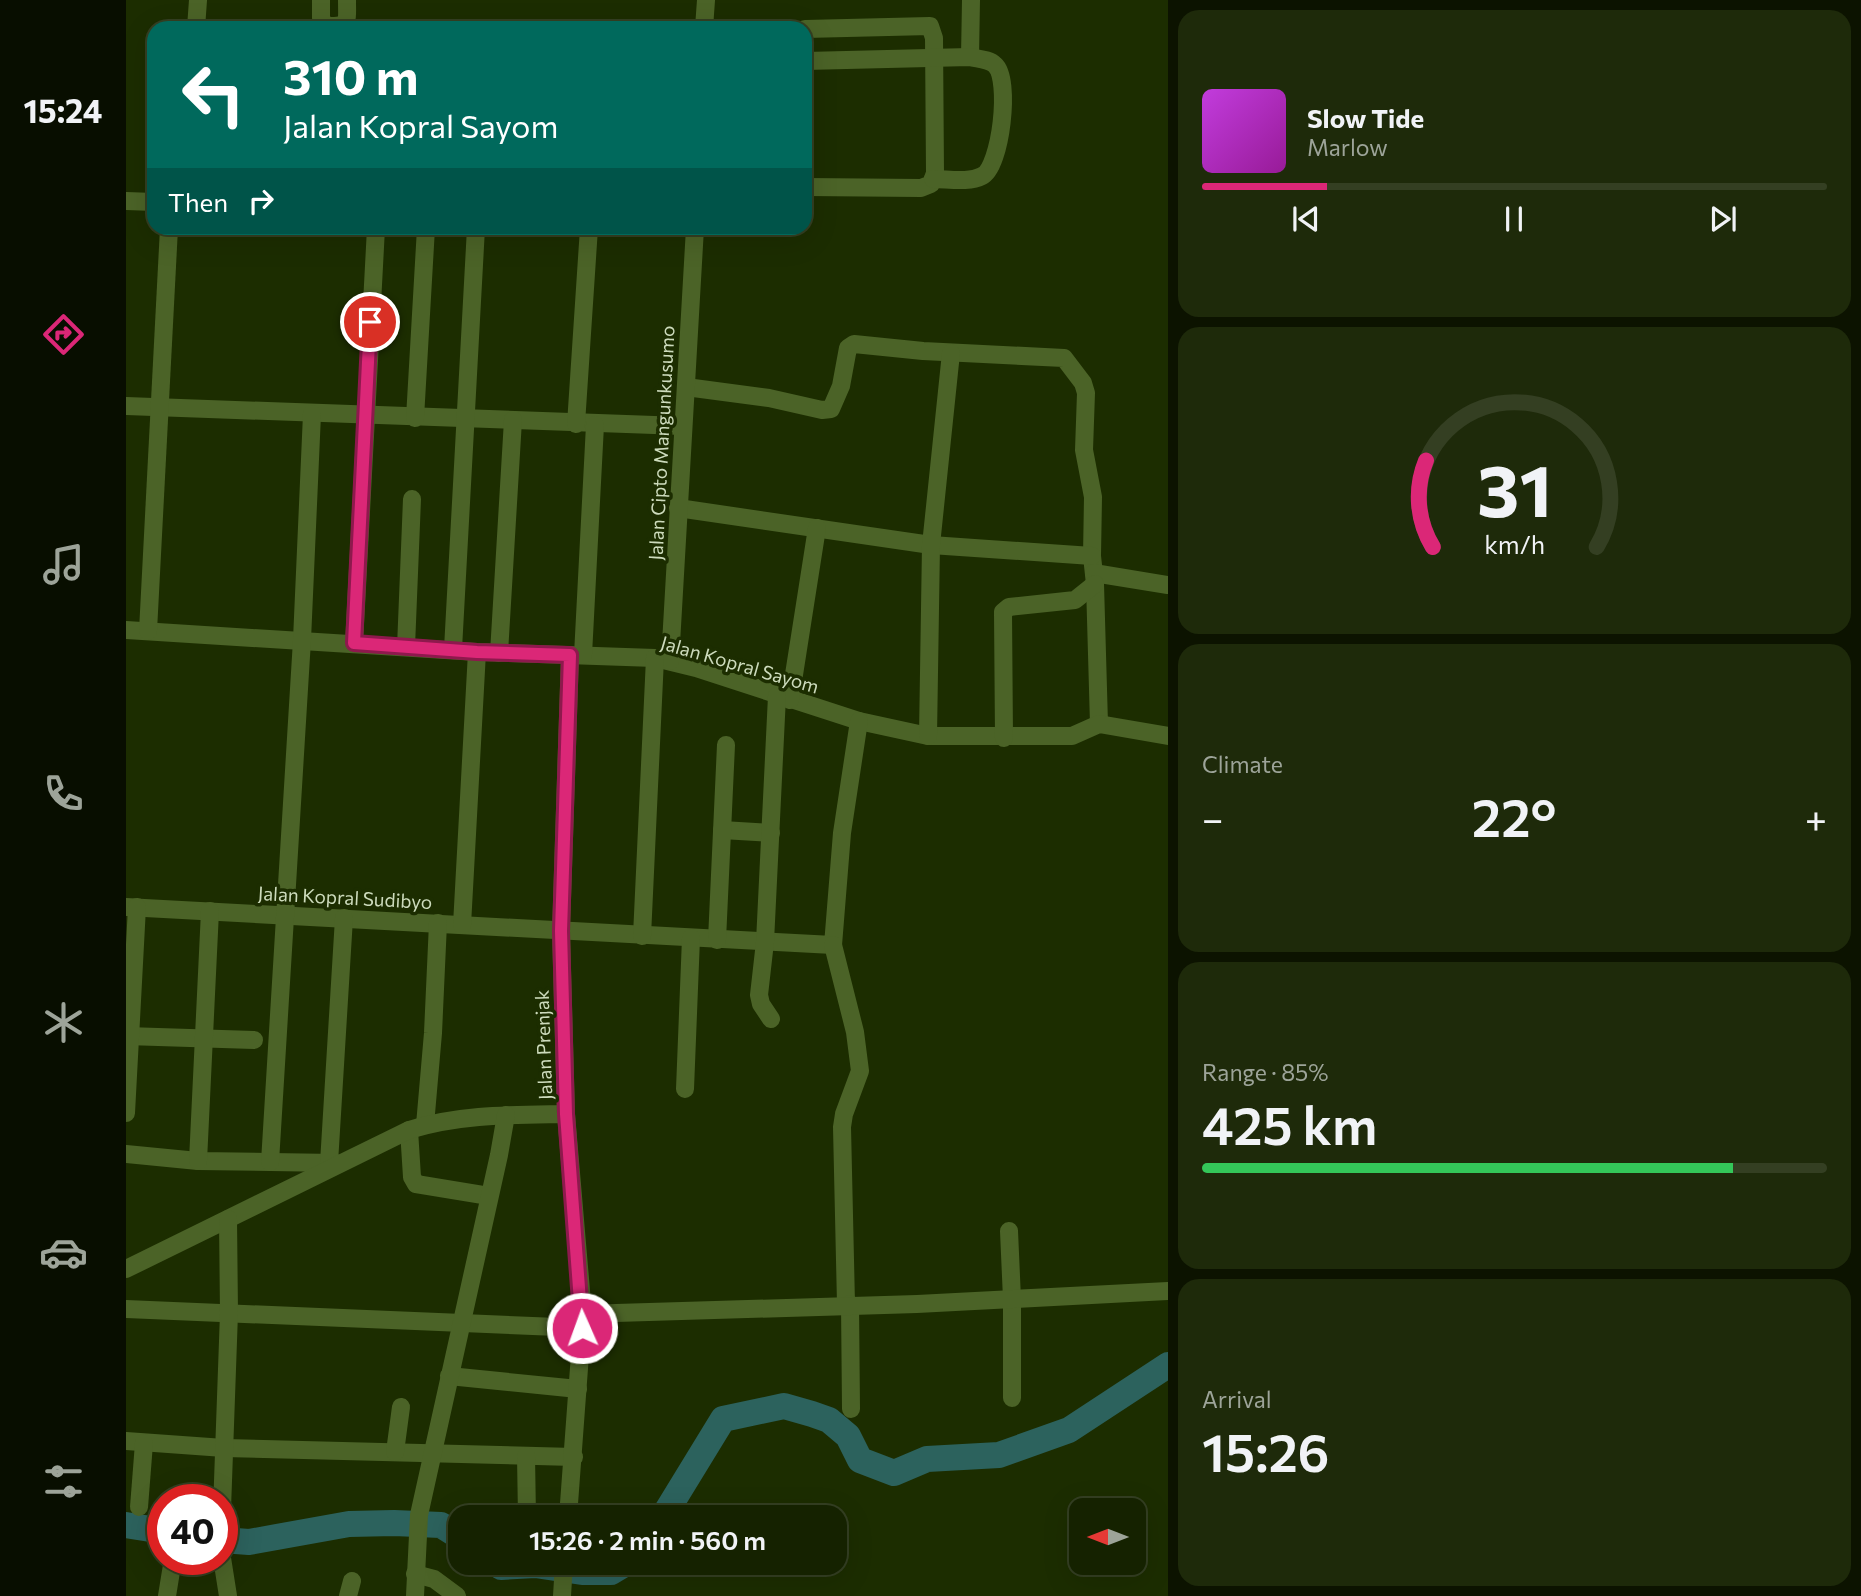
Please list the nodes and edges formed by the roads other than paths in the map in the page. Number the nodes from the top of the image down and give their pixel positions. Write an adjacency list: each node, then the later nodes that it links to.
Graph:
1 (198, 0): 6 (street)
2 (321, 0): 7 (street)
3 (347, 0): 8 (street)
4 (706, 0): 9 (street)
5 (971, 0): 11 (street)
6 (196, 21)
7 (322, 21)
8 (346, 21)
9 (704, 21)
10 (812, 29): 12 (street)
11 (970, 57): 12 (street); 14 (street)
12 (934, 58): 13 (street); 14 (street)
13 (812, 61)
14 (933, 179): 15 (street)
15 (812, 187)
16 (126, 201): 17 (street)
17 (147, 202)
18 (169, 235): 27 (street)
19 (376, 235): 29 (street)
20 (426, 235): 30 (street)
21 (476, 235): 31 (street)
22 (589, 235): 33 (street)
23 (695, 235): 25 (street, Jalan Cipto Mangunkusumo)
24 (951, 353): 25 (street); 39 (street); 40 (street)
25 (686, 387): 35 (street, Jalan Cipto Mangunkusumo)
26 (126, 406): 27 (street)
27 (160, 407): 28 (street); 43 (street)
28 (312, 414): 29 (street); 44 (street)
29 (366, 416): 30 (street); 45 (street)
30 (415, 418): 31 (street)
31 (466, 419): 32 (street); 47 (street)
32 (513, 421): 33 (street); 49 (street)
33 (576, 424): 34 (street)
34 (595, 425): 35 (street); 50 (street, Jalan Prenjak)
35 (682, 426): 37 (street, Jalan Cipto Mangunkusumo)
36 (412, 499): 46 (street)
37 (678, 508): 38 (street); 51 (street, Jalan Cipto Mangunkusumo)
38 (817, 528): 39 (street); 52 (street)
39 (931, 545): 40 (street); 55 (street)
40 (1094, 571): 41 (street); 54 (street); 57 (street)
41 (1168, 585)
42 (126, 630): 43 (street, Jalan Kopral Sayom)
43 (148, 631): 44 (street, Jalan Kopral Sayom)
44 (302, 640): 45 (street, Jalan Kopral Sayom); 63 (street)
45 (354, 643): 46 (street, Jalan Kopral Sayom)
46 (407, 647): 47 (street, Jalan Kopral Sayom)
47 (453, 649): 48 (street, Jalan Kopral Sayom)
48 (477, 652): 49 (street, Jalan Kopral Sayom); 66 (street)
49 (499, 653): 50 (street, Jalan Kopral Sayom)
50 (577, 655): 51 (street, Jalan Kopral Sayom); 67 (street, Jalan Prenjak)
51 (663, 659): 52 (street, Jalan Kopral Sayom); 68 (street, Jalan Cipto Mangunkusumo)
52 (783, 698): 53 (street, Jalan Kopral Sayom); 60 (street)
53 (859, 721): 55 (street, Jalan Kopral Sayom); 72 (street)
54 (1099, 723): 56 (street); 57 (street, Jalan Kopral Sayom)
55 (928, 736): 57 (street, Jalan Kopral Sayom)
56 (1168, 736)
57 (1004, 738)
58 (726, 745): 59 (street)
59 (722, 830): 60 (street); 70 (street)
60 (771, 833): 71 (street)
61 (132, 907): 62 (street, Jalan Kopral Sudibyo); 74 (street)
62 (210, 911): 63 (street, Jalan Kopral Sudibyo); 75 (street)
63 (285, 915): 64 (street, Jalan Kopral Sudibyo); 84 (street)
64 (344, 918): 65 (street, Jalan Kopral Sudibyo); 85 (street)
65 (438, 923): 66 (street, Jalan Kopral Sudibyo); 81 (street)
66 (461, 925): 67 (street, Jalan Kopral Sudibyo)
67 (561, 931): 68 (street, Jalan Kopral Sudibyo); 79 (street, Jalan Prenjak)
68 (642, 936): 69 (street, Jalan Kopral Sudibyo)
69 (691, 938): 70 (street, Jalan Kopral Sudibyo); 77 (street)
70 (717, 940): 71 (street, Jalan Kopral Sudibyo)
71 (765, 942): 72 (street, Jalan Kopral Sudibyo); 73 (street)
72 (833, 945): 92 (street)
73 (771, 1019)
74 (129, 1036): 75 (street); 78 (street)
75 (203, 1038): 76 (street); 83 (street)
76 (254, 1040)
77 (685, 1089)
78 (126, 1113)
79 (566, 1114): 80 (street); 95 (street, Jalan Prenjak)
80 (506, 1115): 81 (street); 86 (street)
81 (417, 1127): 85 (street); 86 (street)
82 (126, 1154): 83 (street)
83 (198, 1160): 84 (street)
84 (270, 1162): 85 (street)
85 (334, 1163): 87 (street)
86 (489, 1196): 96 (street)
87 (228, 1219): 89 (street); 94 (street)
88 (1009, 1231): 91 (street)
89 (126, 1269)
90 (1168, 1291): 91 (street)
91 (1012, 1300): 92 (street); 99 (street)
92 (848, 1304): 95 (street); 101 (street)
93 (126, 1309): 94 (street)
94 (229, 1313): 96 (street); 103 (street)
95 (582, 1321): 96 (street); 98 (street, Jalan Prenjak)
96 (463, 1323): 97 (street)
97 (449, 1376): 98 (street); 105 (street)
98 (578, 1389): 107 (street, Jalan Prenjak)
99 (1012, 1398)
100 (401, 1407): 104 (street)
101 (852, 1409)
102 (135, 1442): 103 (street); 111 (street)
103 (224, 1448): 104 (street); 108 (street)
104 (395, 1452): 105 (street)
105 (433, 1454): 106 (street); 112 (street)
106 (526, 1456): 107 (street); 109 (street)
107 (573, 1457): 110 (street, Jalan Prenjak)
108 (223, 1484)
109 (527, 1505)
110 (569, 1505)
111 (139, 1507)
112 (415, 1574): 117 (street); 118 (street)
113 (170, 1575): 115 (street)
114 (226, 1575): 116 (street)
115 (167, 1596)
116 (228, 1596)
117 (415, 1596)
118 (457, 1596)

